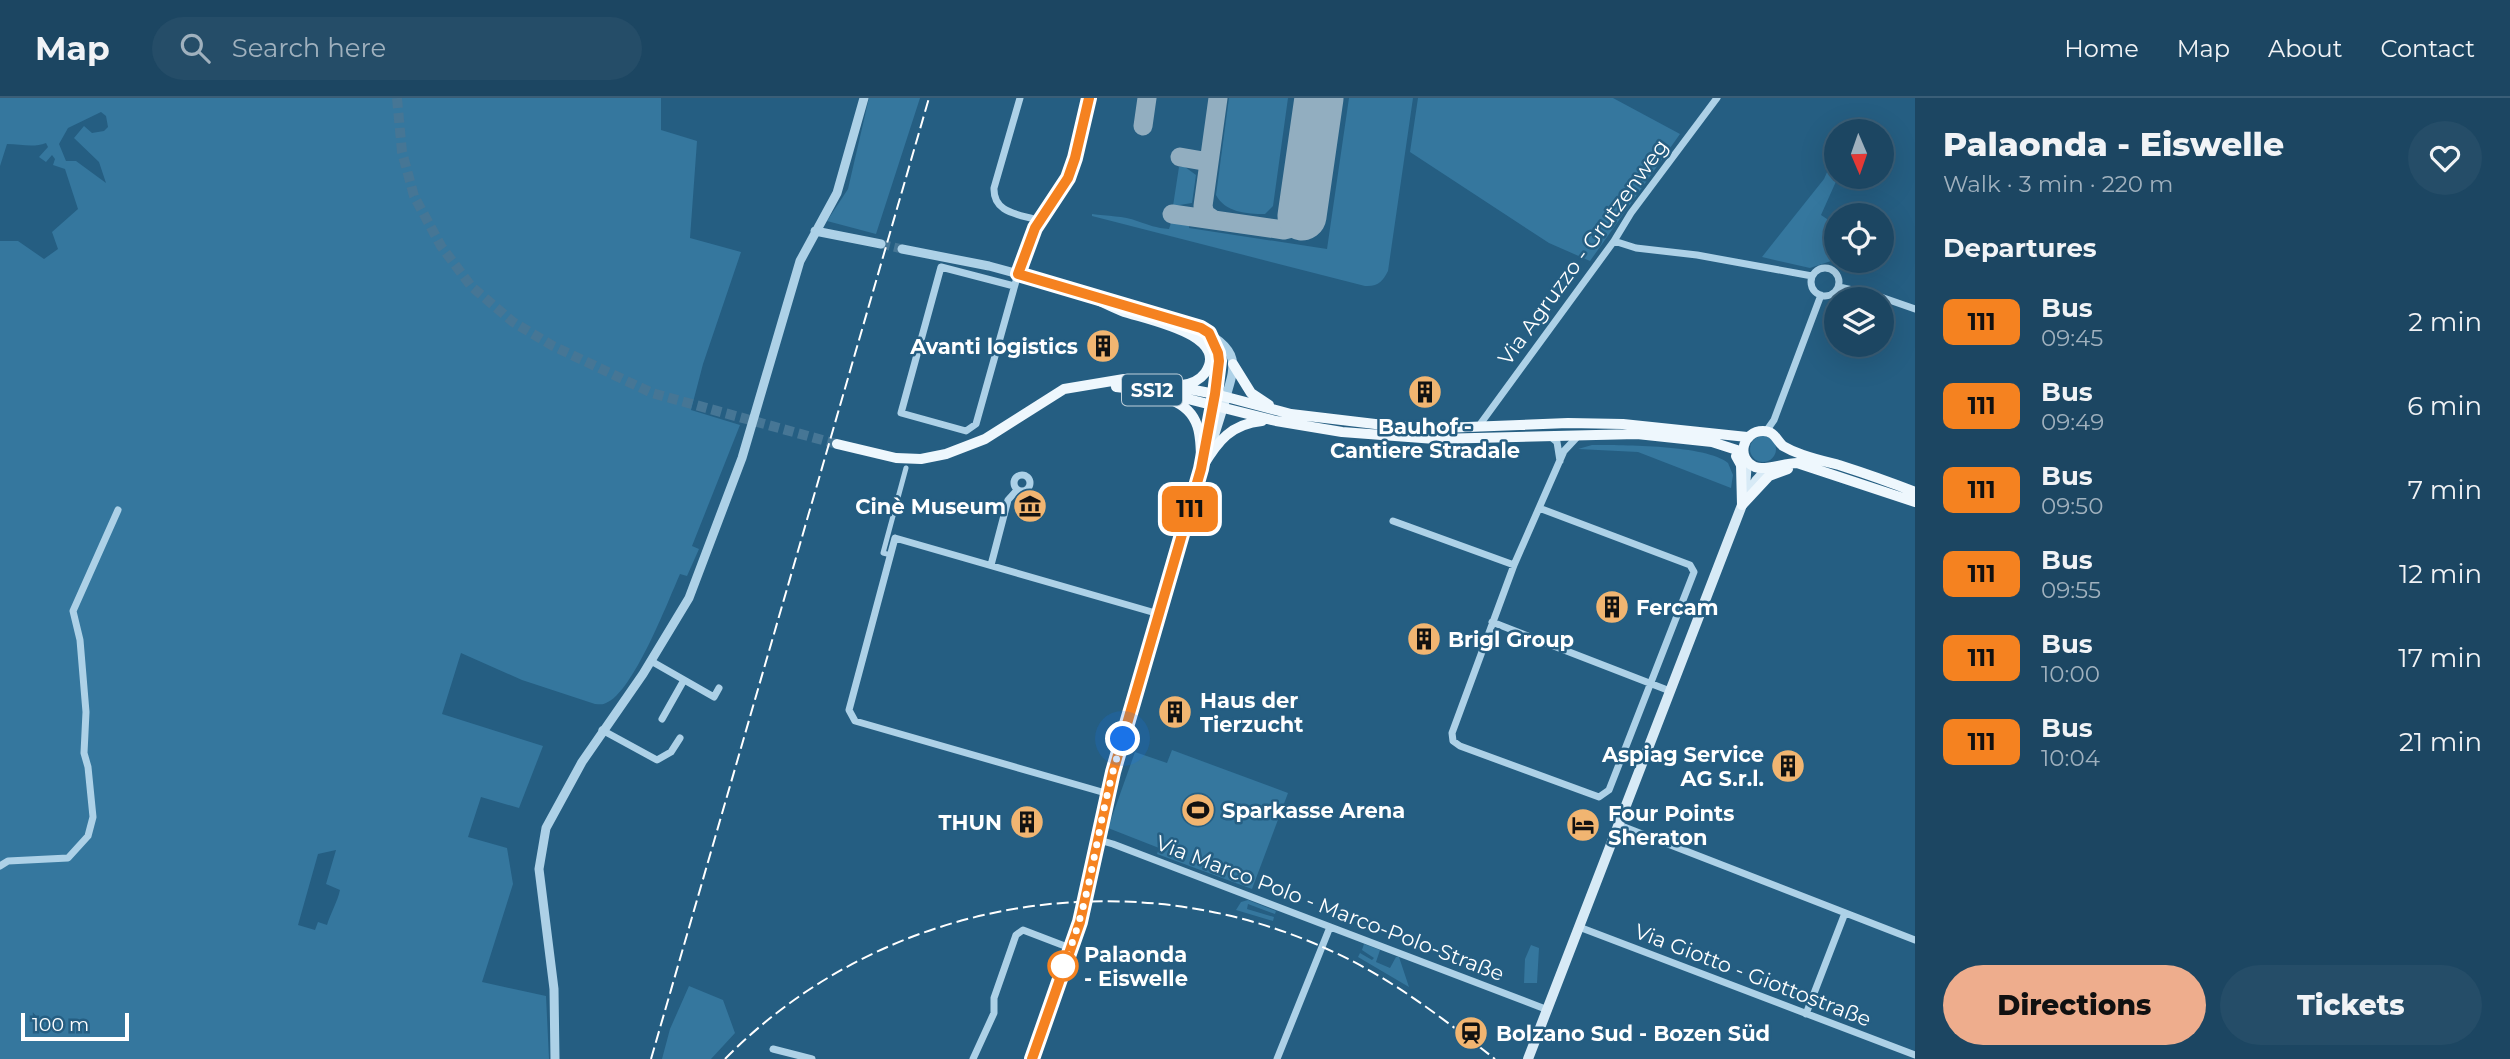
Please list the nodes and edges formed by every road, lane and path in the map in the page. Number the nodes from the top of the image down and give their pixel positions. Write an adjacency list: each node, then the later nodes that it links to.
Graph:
1 (864, 98): 6 (street)
2 (1020, 98): 5 (street)
3 (1089, 98): 5 (street)
4 (1717, 98): 7 (street, Via Agruzzo - Grutzenweg)
5 (1040, 220): 10 (street)
6 (815, 231): 8 (street); 52 (street)
7 (1614, 241): 11 (street); 26 (street, Via Agruzzo - Grutzenweg)
8 (881, 244)
9 (902, 249): 10 (street)
10 (1018, 274): 12 (street); 14 (street)
11 (1812, 276): 13 (street); 15 (street)
12 (1014, 286): 12 (street)
13 (1839, 286): 15 (street); 16 (street)
14 (1077, 290): 17 (street); 19 (main road)
15 (1821, 295): 27 (street)
16 (1915, 309)
17 (1209, 333): 18 (street); 21 (street)
18 (1233, 364): 21 (street); 24 (main road)
19 (1147, 381): 21 (main road); 22 (main road, SS12)
20 (1089, 388): 22 (main road, SS12); 23 (main road, SS12); 38 (main road)
21 (1221, 396): 23 (main road); 24 (main road)
22 (1047, 400): 32 (main road, SS12)
23 (1218, 408): 25 (main road); 38 (main road)
24 (1287, 414): 26 (main road)
25 (1276, 421): 29 (main road); 38 (main road)
26 (1481, 427): 30 (main road)
27 (1767, 430): 30 (main road); 33 (main road)
28 (1581, 434): 29 (main road); 31 (main road); 35 (street)
29 (1549, 435): 35 (street)
30 (1747, 437): 34 (main road)
31 (1684, 438): 34 (main road); 43 (main road)
32 (837, 444)
33 (1782, 445): 36 (main road); 41 (main road)
34 (1745, 456): 36 (main road); 43 (main road)
35 (1560, 461): 44 (street)
36 (1772, 467): 39 (main road); 43 (main road)
37 (906, 468): 47 (street)
38 (1201, 469): 50 (main road)
39 (1819, 470): 42 (main road); 43 (main road)
40 (1017, 490): 48 (street)
41 (1915, 492)
42 (1915, 502)
43 (1742, 505): 56 (main road)
44 (1539, 508): 49 (street); 54 (street)
45 (118, 510): 63 (street)
46 (1393, 521): 49 (street)
47 (891, 555): 48 (street); 60 (street)
48 (991, 565): 50 (street)
49 (1514, 565): 51 (street)
50 (1159, 614): 60 (main road)
51 (1492, 622): 54 (street); 54 (street)
52 (651, 661): 53 (street); 58 (street)
53 (684, 680): 55 (street); 57 (street)
54 (1651, 683): 56 (street)
55 (719, 688)
56 (1670, 691): 61 (main road)
57 (662, 719)
58 (603, 730): 59 (street); 73 (street)
59 (680, 738)
60 (1109, 794): 62 (main road)
61 (1619, 825): 64 (street); 66 (main road)
62 (1098, 840): 65 (street, Via Marco Polo - Marco-Polo-Straße); 68 (main road)
63 (0, 866)
64 (1845, 912): 67 (street); 70 (street)
65 (1330, 927): 69 (street, Via Marco Polo - Marco-Polo-Straße); 77 (street)
66 (1579, 927): 69 (main road); 70 (street, Via Giotto - Giottostraße)
67 (1915, 940)
68 (1070, 948): 75 (street); 76 (main road)
69 (1548, 1010): 78 (main road)
70 (1806, 1014): 72 (street, Via Giotto - Giottostraße)
71 (773, 1049): 74 (street)
72 (1915, 1055)
73 (555, 1059)
74 (812, 1059)
75 (973, 1059)
76 (1032, 1059)
77 (1277, 1059)
78 (1528, 1059)

